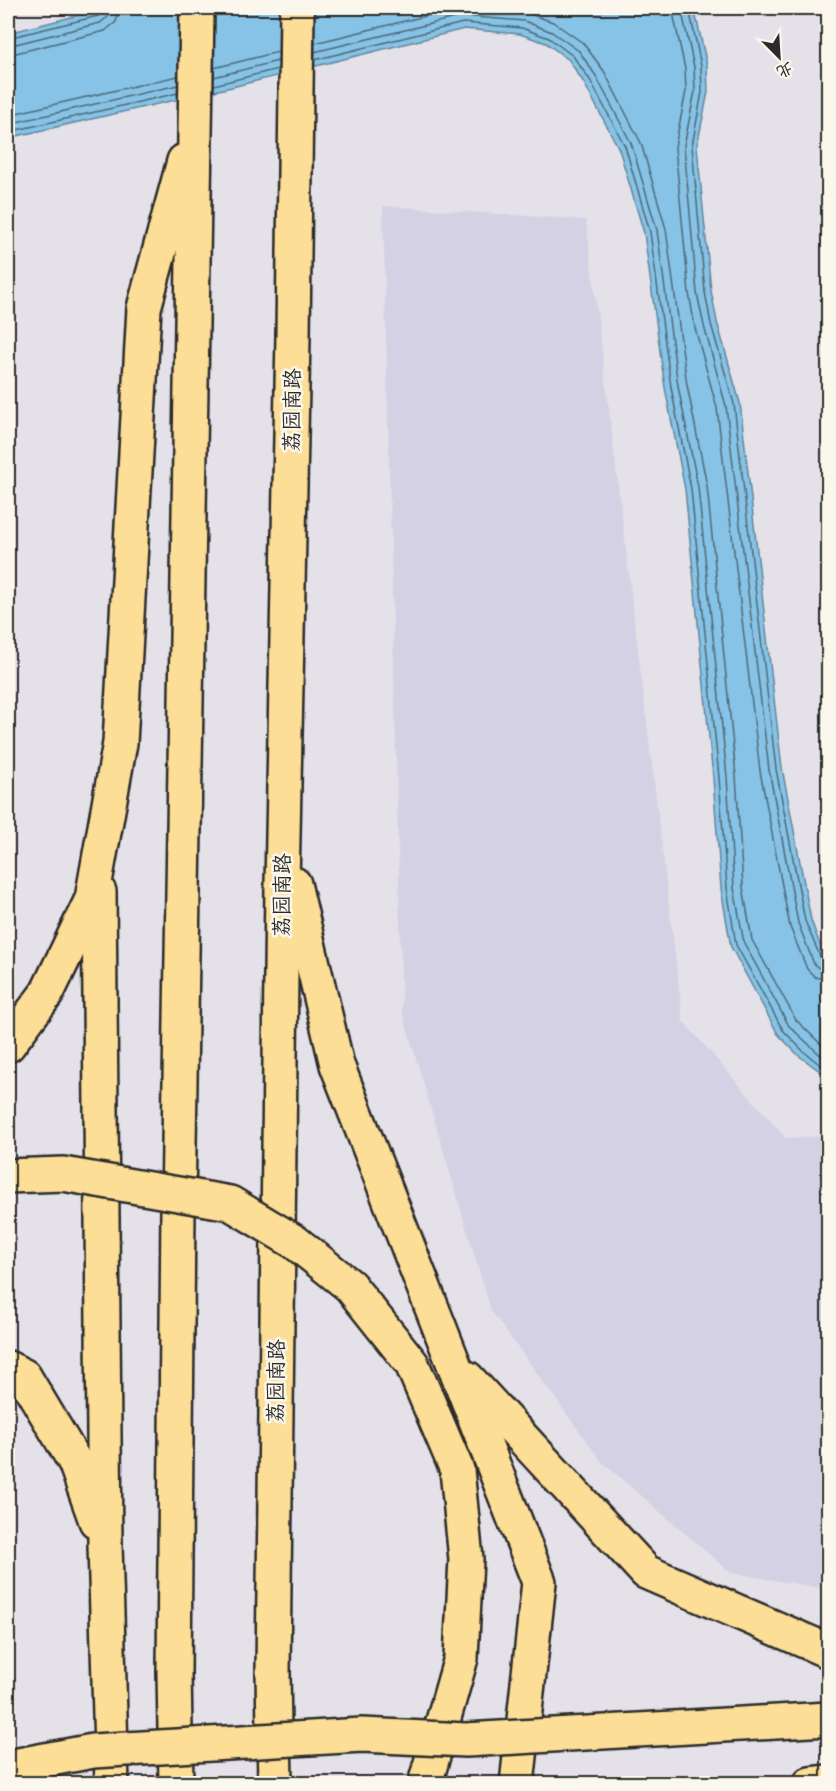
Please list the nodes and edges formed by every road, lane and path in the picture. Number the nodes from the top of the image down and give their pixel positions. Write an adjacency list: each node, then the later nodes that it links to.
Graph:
1 (198, 8): 3 (main road)
2 (297, 8): 4 (main road, 荔园南路)
3 (196, 116): 5 (main road); 16 (main road)
4 (283, 838): 8 (main road); 17 (main road, 荔园南路)
5 (99, 863): 6 (main road); 10 (main road)
6 (8, 1045)
7 (8, 1176): 18 (main road, bridge)
8 (455, 1365): 11 (main road); 19 (main road)
9 (8, 1368): 10 (main road)
10 (105, 1545): 15 (main road)
11 (828, 1659)
12 (828, 1719): 13 (main road, bridge)
13 (8, 1767)
14 (828, 1782): 20 (main road)
15 (112, 1784)
16 (176, 1784)
17 (275, 1784)
18 (425, 1784)
19 (517, 1784)
20 (810, 1784)

